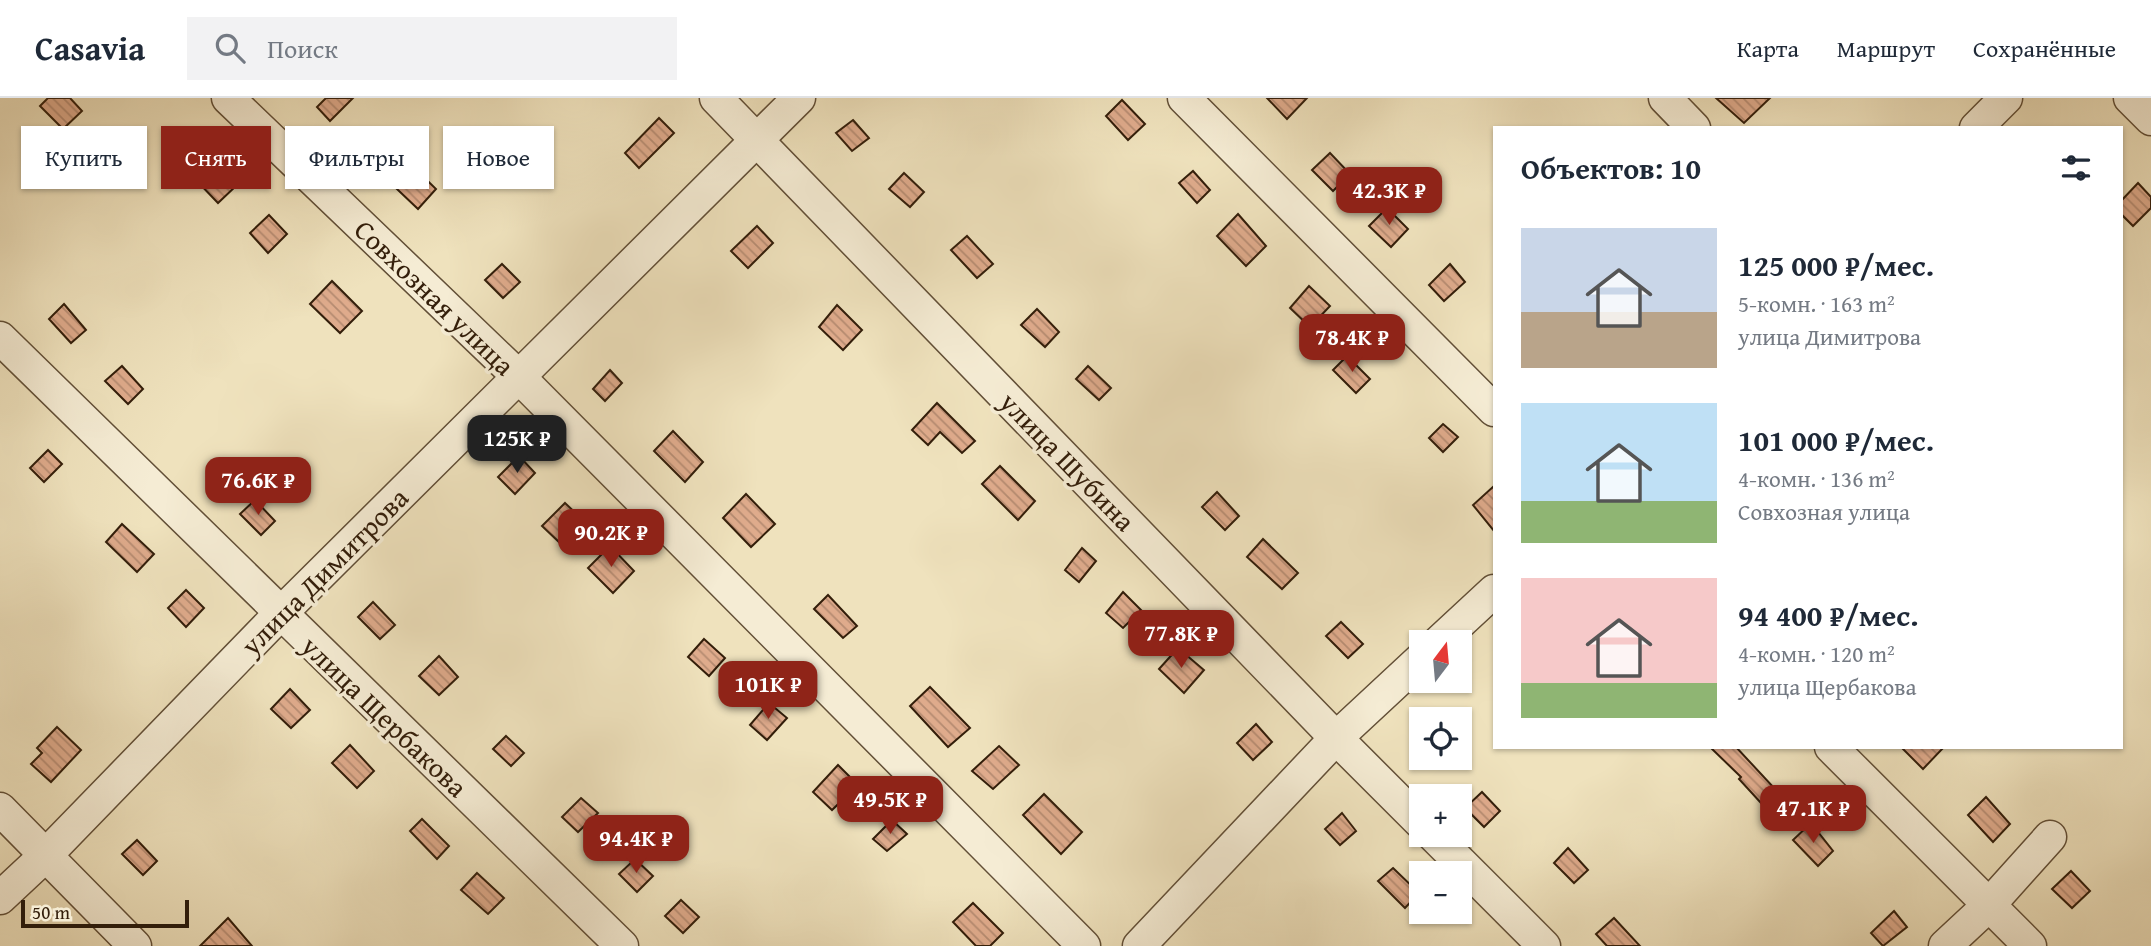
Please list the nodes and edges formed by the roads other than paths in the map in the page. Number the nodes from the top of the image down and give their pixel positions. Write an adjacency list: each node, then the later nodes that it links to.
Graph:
1 (228, 98): 13 (street, Совхозная улица)
2 (716, 98): 11 (street, улица Шубина)
3 (799, 98): 11 (street, улица Димитрова)
4 (1184, 98): 14 (street)
5 (1665, 98): 9 (street)
6 (2006, 98): 10 (street)
7 (2130, 98): 8 (street)
8 (2151, 119)
9 (1692, 126)
10 (1978, 126)
11 (758, 139): 13 (street, улица Димитрова); 19 (street, улица Шубина)
12 (0, 338): 16 (street, улица Щербакова)
13 (519, 377): 16 (street, улица Димитрова); 30 (street, Совхозная улица)
14 (1493, 409)
15 (1493, 592): 17 (street)
16 (280, 614): 25 (street, улица Димитрова); 29 (street, улица Щербакова)
17 (1452, 630)
18 (1409, 670): 19 (street)
19 (1336, 738): 22 (street, улица Шубина); 31 (street)
20 (1833, 749): 27 (street)
21 (0, 809): 25 (street)
22 (1409, 811)
23 (2050, 836): 27 (street)
24 (1445, 847): 32 (street)
25 (46, 855): 26 (street, улица Димитрова); 28 (street)
26 (0, 898)
27 (1989, 905): 33 (street); 34 (street)
28 (135, 946)
29 (622, 946)
30 (1084, 946)
31 (1139, 946)
32 (1544, 946)
33 (1945, 946)
34 (2029, 946)

